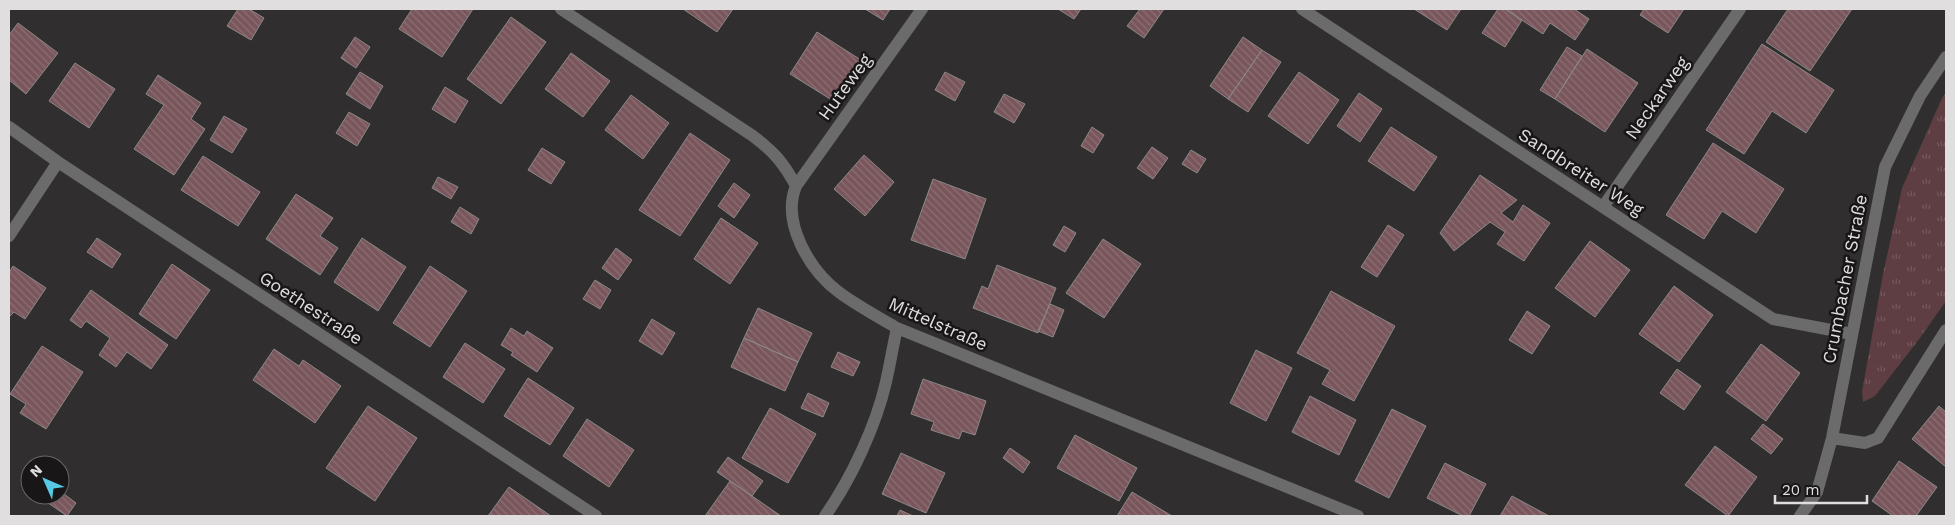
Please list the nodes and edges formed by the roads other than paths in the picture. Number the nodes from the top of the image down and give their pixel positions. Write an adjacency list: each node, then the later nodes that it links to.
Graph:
1 (562, 9): 8 (street)
2 (922, 9): 8 (street, Huteweg)
3 (1302, 9): 9 (street, Sandbreiter Weg)
4 (1740, 9): 9 (street, Neckarweg)
5 (1946, 57): 13 (street, Crumbacher Straße)
6 (9, 127): 7 (street, Goethestraße)
7 (58, 162): 10 (street); 15 (street, Goethestraße)
8 (796, 186): 11 (street, Mittelstraße)
9 (1603, 207): 13 (street, Sandbreiter Weg)
10 (9, 236)
11 (896, 328): 16 (street); 17 (street, Mittelstraße)
12 (1946, 330): 14 (street)
13 (1852, 334): 14 (street, Crumbacher Straße)
14 (1832, 438): 18 (street, Crumbacher Straße)
15 (596, 516)
16 (825, 516)
17 (1358, 516)
18 (1800, 516)

